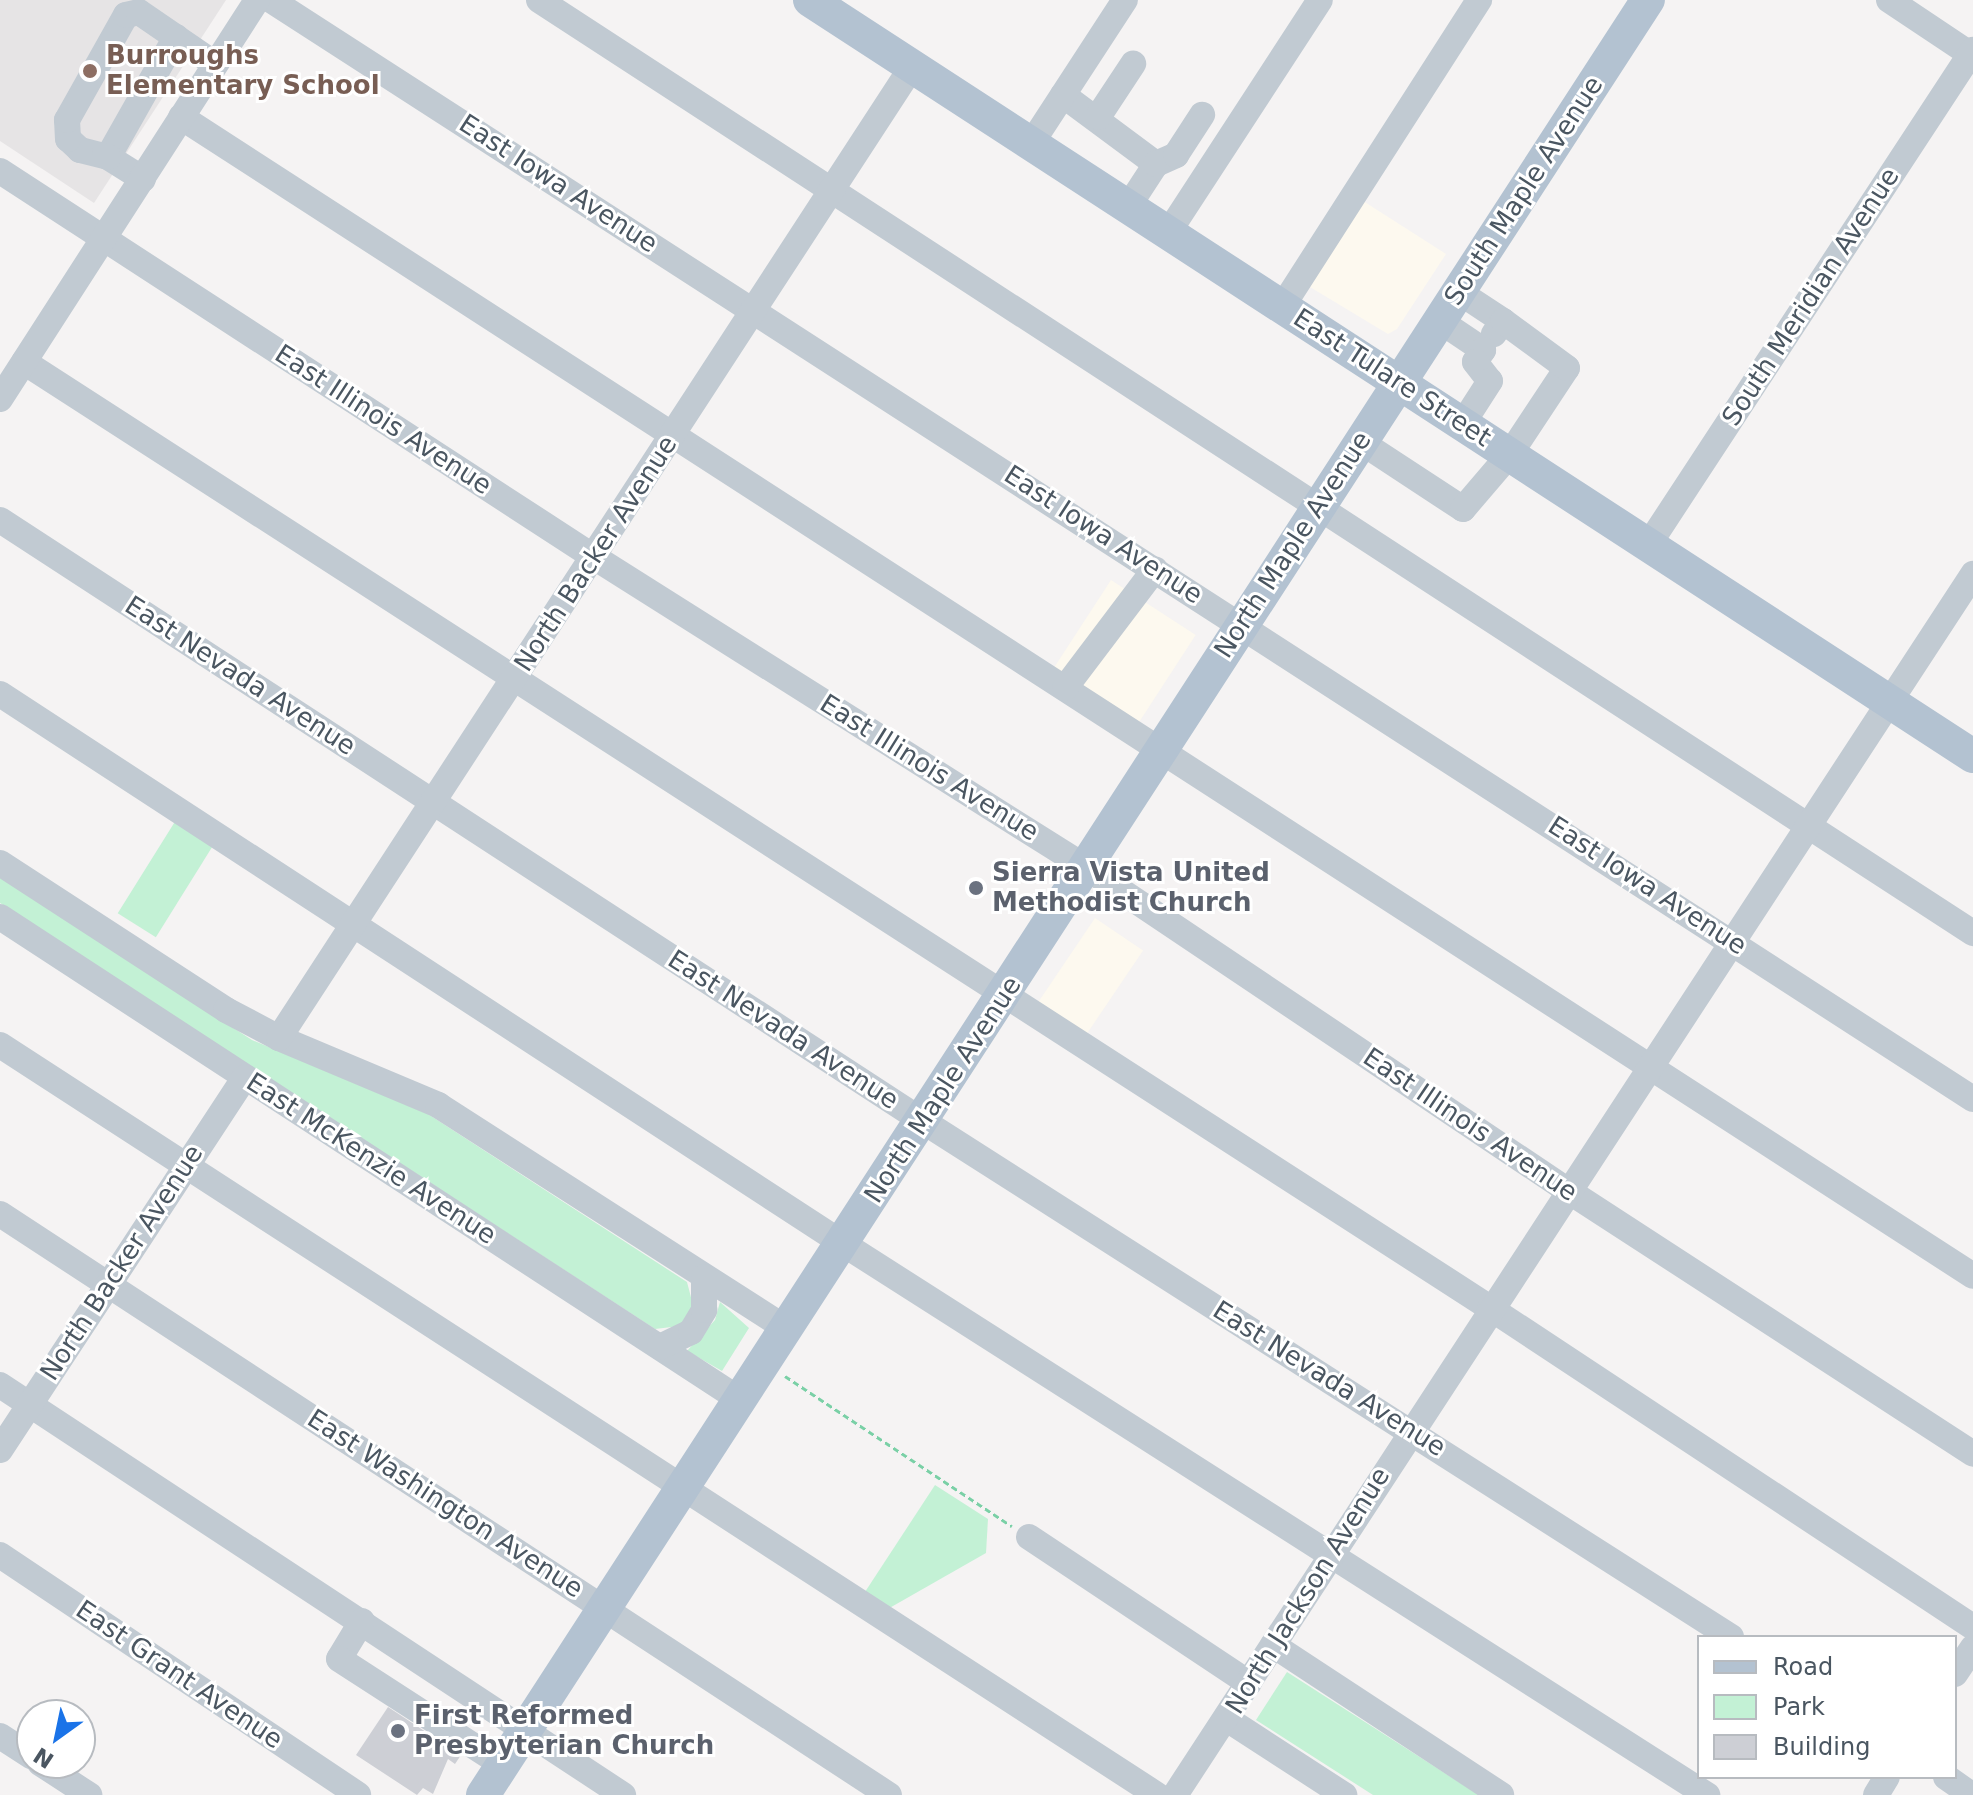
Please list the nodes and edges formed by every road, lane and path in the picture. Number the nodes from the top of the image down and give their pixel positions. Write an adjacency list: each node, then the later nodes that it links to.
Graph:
1 (257, 0): 12 (street)
2 (271, 0): 30 (street, East Iowa Avenue)
3 (539, 0): 24 (street)
4 (810, 0): 14 (main road, East Tulare Street)
5 (1125, 0): 15 (street)
6 (1320, 0): 26 (street)
7 (1479, 0): 29 (street)
8 (1648, 0): 28 (main road, South Maple Avenue)
9 (1889, 0): 11 (street)
10 (176, 37): 12 (street); 20 (street); 20 (street)
11 (1972, 53): 43 (street, South Meridian Avenue)
12 (215, 64): 17 (street)
13 (1133, 64): 18 (street)
14 (911, 68): 19 (main road, East Tulare Street); 24 (street, North Backer Avenue)
15 (1063, 95): 18 (street); 19 (street)
16 (1202, 115): 21 (street)
17 (181, 117): 23 (street); 38 (street)
18 (1098, 117): 21 (street)
19 (1031, 144): 25 (main road, East Tulare Street)
20 (108, 157): 23 (street)
21 (1156, 164): 25 (street)
22 (0, 171): 27 (street, East Illinois Avenue)
23 (143, 179): 27 (street)
24 (832, 191): 30 (street, North Backer Avenue); 41 (street)
25 (1128, 207): 26 (main road, East Tulare Street)
26 (1168, 233): 29 (main road, East Tulare Street)
27 (105, 239): 34 (street); 44 (street, East Illinois Avenue)
28 (1459, 292): 31 (main road, South Maple Avenue); 32 (street)
29 (1282, 307): 35 (main road, East Tulare Street)
30 (756, 311): 38 (street, North Backer Avenue); 45 (street, East Iowa Avenue)
31 (1440, 321): 33 (street); 35 (main road, South Maple Avenue)
32 (1503, 321): 33 (street); 40 (street)
33 (1483, 350): 37 (street)
34 (24, 362): 36 (street); 48 (street)
35 (1400, 382): 37 (main road, East Tulare Street); 39 (main road, North Maple Avenue)
36 (0, 399)
37 (1463, 423): 40 (main road, East Tulare Street)
38 (673, 434): 44 (street, North Backer Avenue); 49 (street)
39 (1361, 442): 40 (street); 41 (main road, North Maple Avenue)
40 (1510, 454): 43 (main road, East Tulare Street)
41 (1318, 507): 47 (main road, North Maple Avenue); 55 (street)
42 (0, 520): 54 (street, East Nevada Avenue)
43 (1649, 544): 51 (main road, East Tulare Street)
44 (594, 557): 48 (street, North Backer Avenue); 57 (street, East Illinois Avenue)
45 (1155, 569): 47 (street, East Iowa Avenue); 49 (street)
46 (1973, 574): 51 (street, North Jackson Avenue)
47 (1240, 624): 52 (main road, North Maple Avenue); 61 (street, East Iowa Avenue)
48 (515, 680): 54 (street, North Backer Avenue); 62 (street)
49 (1065, 688): 52 (street)
50 (0, 694): 59 (street)
51 (1887, 704): 53 (main road, East Tulare Street); 55 (street, North Jackson Avenue)
52 (1161, 750): 57 (main road, North Maple Avenue); 65 (street)
53 (1973, 756)
54 (434, 802): 59 (street, North Backer Avenue); 68 (street, East Nevada Avenue)
55 (1808, 826): 60 (street); 61 (street, North Jackson Avenue)
56 (0, 863): 63 (street, East McKenzie Avenue)
57 (1087, 868): 62 (main road, North Maple Avenue); 70 (street, East Illinois Avenue)
58 (0, 917): 66 (street, East McKenzie Avenue)
59 (355, 922): 63 (street, North Backer Avenue); 72 (street)
60 (1973, 933)
61 (1733, 942): 65 (street, North Jackson Avenue); 67 (street, East Iowa Avenue)
62 (1004, 995): 68 (main road, North Maple Avenue); 76 (street)
63 (279, 1038): 74 (street, East McKenzie Avenue)
64 (0, 1045): 69 (street)
65 (1649, 1066): 70 (street, North Jackson Avenue); 73 (street)
66 (245, 1077): 69 (street, North Backer Avenue); 78 (street, East McKenzie Avenue)
67 (1973, 1099)
68 (921, 1120): 72 (main road, North Maple Avenue); 83 (street, East Nevada Avenue)
69 (186, 1166): 75 (street, North Backer Avenue); 86 (street)
70 (1567, 1190): 76 (street, North Jackson Avenue); 85 (street, East Illinois Avenue)
71 (0, 1214): 75 (street, East Washington Avenue)
72 (845, 1245): 77 (main road, North Maple Avenue); 88 (street)
73 (1973, 1276)
74 (704, 1277): 77 (street, East McKenzie Avenue); 78 (street)
75 (108, 1283): 82 (street, North Backer Avenue); 90 (street, East Washington Avenue)
76 (1490, 1308): 83 (street, North Jackson Avenue); 92 (street)
77 (788, 1330): 79 (main road, North Maple Avenue)
78 (660, 1347): 81 (street, East McKenzie Avenue)
79 (766, 1364): 81 (main road, North Maple Avenue); 87 (path)
80 (0, 1385): 82 (street)
81 (742, 1401): 86 (main road, North Maple Avenue)
82 (29, 1404): 84 (street, North Backer Avenue); 91 (street)
83 (1410, 1430): 88 (street, North Jackson Avenue); 93 (street, East Nevada Avenue)
84 (0, 1450)
85 (1973, 1454)
86 (684, 1489): 90 (main road, North Maple Avenue); 108 (street)
87 (1029, 1537): 97 (street)
88 (1331, 1551): 94 (street, North Jackson Avenue); 112 (street)
89 (0, 1555): 104 (street, East Grant Avenue)
90 (605, 1610): 99 (main road, North Maple Avenue); 107 (street, East Washington Avenue)
91 (362, 1621): 99 (street); 100 (street)
92 (1973, 1627)
93 (1728, 1635)
94 (1273, 1645): 97 (street, North Jackson Avenue); 111 (street)
95 (1973, 1647): 96 (street)
96 (1957, 1671)
97 (1249, 1683): 98 (street, North Jackson Avenue)
98 (1227, 1719): 109 (street, North Jackson Avenue); 110 (street)
99 (525, 1732): 100 (main road, North Maple Avenue); 106 (street)
100 (503, 1765): 105 (main road, North Maple Avenue)
101 (64, 1779): 103 (street)
102 (1949, 1779): 113 (street)
103 (89, 1795)
104 (358, 1795)
105 (483, 1795)
106 (623, 1795)
107 (889, 1795)
108 (1157, 1795)
109 (1175, 1795)
110 (1344, 1795)
111 (1501, 1795)
112 (1707, 1795)
113 (1972, 1795)

